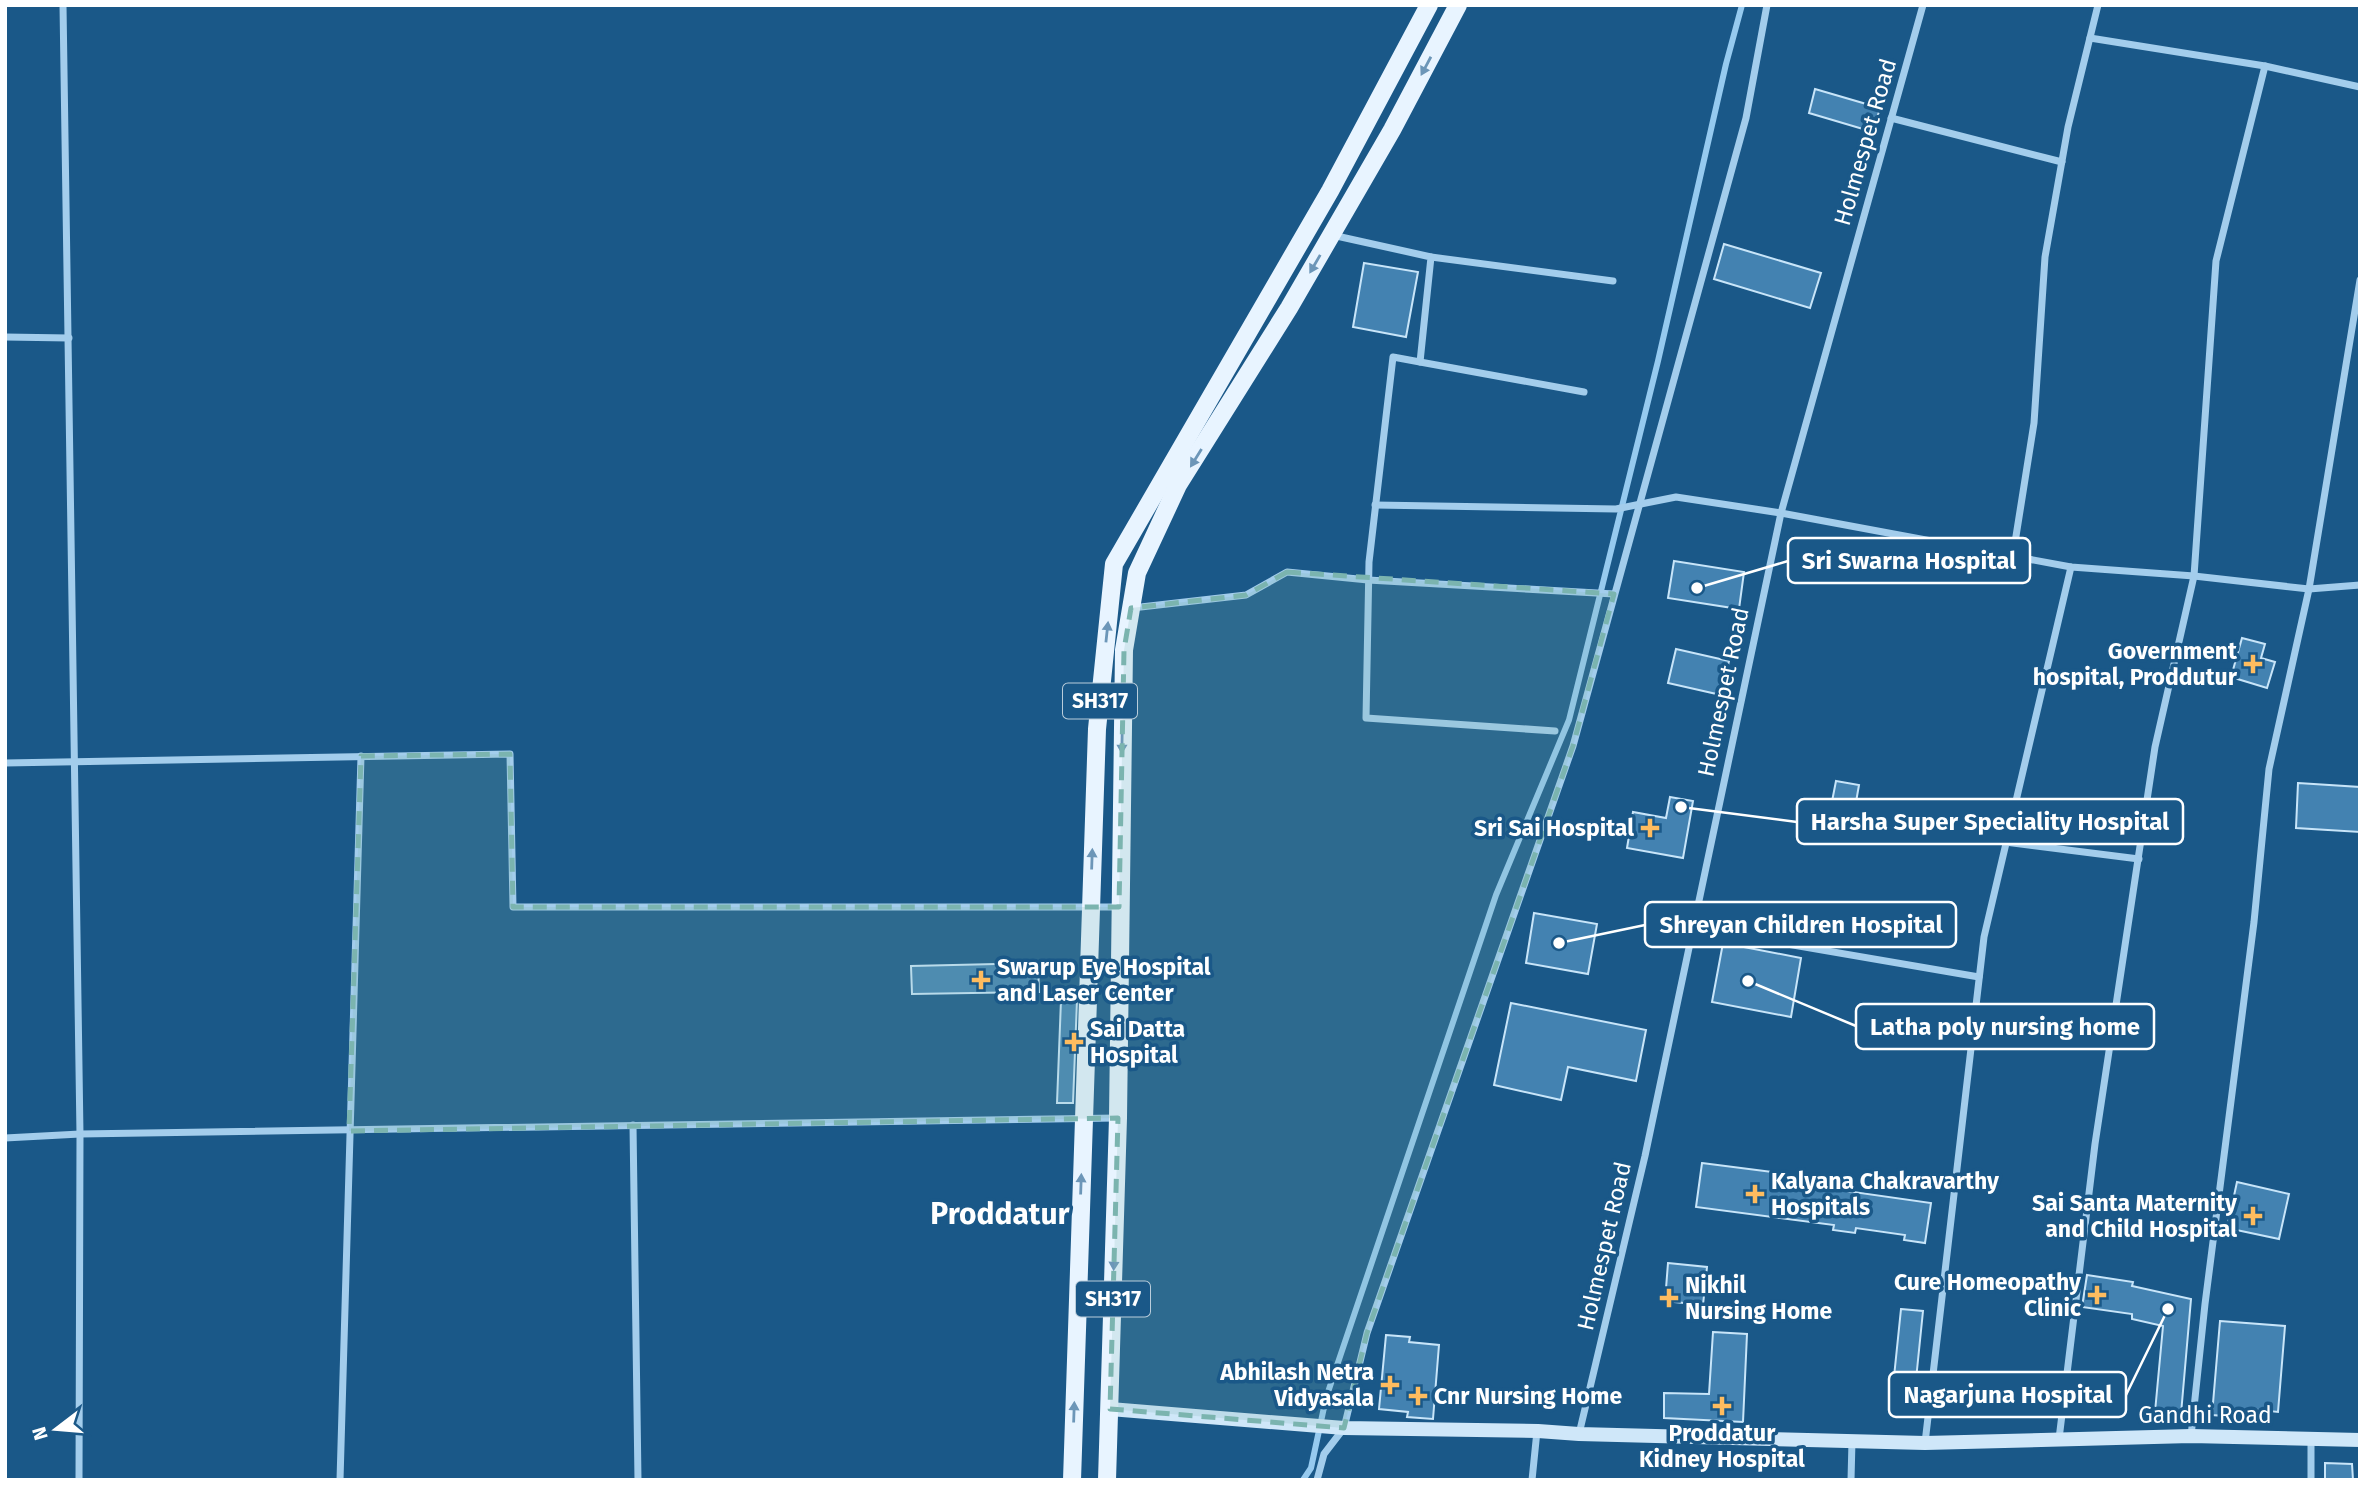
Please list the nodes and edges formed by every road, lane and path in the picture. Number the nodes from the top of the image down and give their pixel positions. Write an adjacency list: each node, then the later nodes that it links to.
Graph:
1 (63, 5): 17 (street)
2 (1429, 5): 37 (main road, SH317, one-way to 2)
3 (1458, 5): 12 (main road, SH317, one-way to 12)
4 (1767, 5): 20 (street)
5 (1923, 5): 10 (street, Holmespet Road)
6 (2098, 5): 7 (street)
7 (2090, 38): 8 (street); 11 (street)
8 (2265, 66): 9 (street); 25 (street)
9 (2360, 87)
10 (1891, 118): 11 (street); 22 (street, Holmespet Road)
11 (2062, 162): 23 (street)
12 (1331, 235): 13 (street); 30 (main road, SH317, one-way to 30)
13 (1431, 257): 15 (street); 18 (street)
14 (2360, 280): 28 (street)
15 (1613, 281)
16 (5, 337): 17 (street)
17 (69, 338): 33 (street)
18 (1420, 362): 19 (street); 21 (street)
19 (1584, 392)
20 (1639, 504): 21 (street); 22 (street); 29 (street)
21 (1375, 505): 26 (street)
22 (1781, 513): 23 (street); 39 (street, Holmespet Road)
23 (2013, 555): 24 (street)
24 (2071, 567): 25 (street); 35 (street)
25 (2194, 576): 28 (street); 36 (street)
26 (1368, 580): 29 (street); 30 (street); 31 (street)
27 (2360, 585): 28 (street)
28 (2309, 589): 51 (street)
29 (1614, 594): 48 (street)
30 (1131, 608): 38 (main road, SH317, one-way to 38)
31 (1555, 731)
32 (361, 756): 33 (street); 37 (street); 44 (street)
33 (75, 761): 34 (street); 45 (street)
34 (5, 762)
35 (2005, 842): 36 (street); 40 (street)
36 (2138, 859): 53 (street)
37 (1091, 907): 38 (street); 42 (main road, SH317)
38 (1119, 907): 41 (main road, SH317)
39 (1693, 928): 40 (street); 50 (street, Holmespet Road)
40 (1979, 977): 56 (street)
41 (1118, 1118): 42 (street); 47 (main road, SH317, one-way to 47)
42 (1083, 1119): 43 (street); 60 (main road, SH317, one-way to 42)
43 (633, 1125): 44 (street); 59 (street)
44 (349, 1131): 45 (street); 58 (street)
45 (80, 1134): 46 (street); 57 (street)
46 (5, 1138)
47 (1110, 1409): 48 (main road, Gandhi Road); 61 (main road, SH317)
48 (1344, 1428): 49 (main road, Gandhi Road); 62 (street)
49 (1538, 1431): 50 (main road, Gandhi Road); 63 (street)
50 (1579, 1434): 55 (main road, Gandhi Road)
51 (2191, 1436): 52 (main road, Gandhi Road); 53 (main road, Gandhi Road)
52 (2311, 1438): 54 (main road, Gandhi Road); 65 (street)
53 (2059, 1440): 56 (main road, Gandhi Road)
54 (2360, 1440)
55 (1852, 1441): 56 (main road, Gandhi Road); 64 (street)
56 (1925, 1443)
57 (79, 1480)
58 (340, 1480)
59 (638, 1480)
60 (1072, 1480)
61 (1107, 1480)
62 (1317, 1480)
63 (1532, 1480)
64 (1851, 1480)
65 (2311, 1480)

